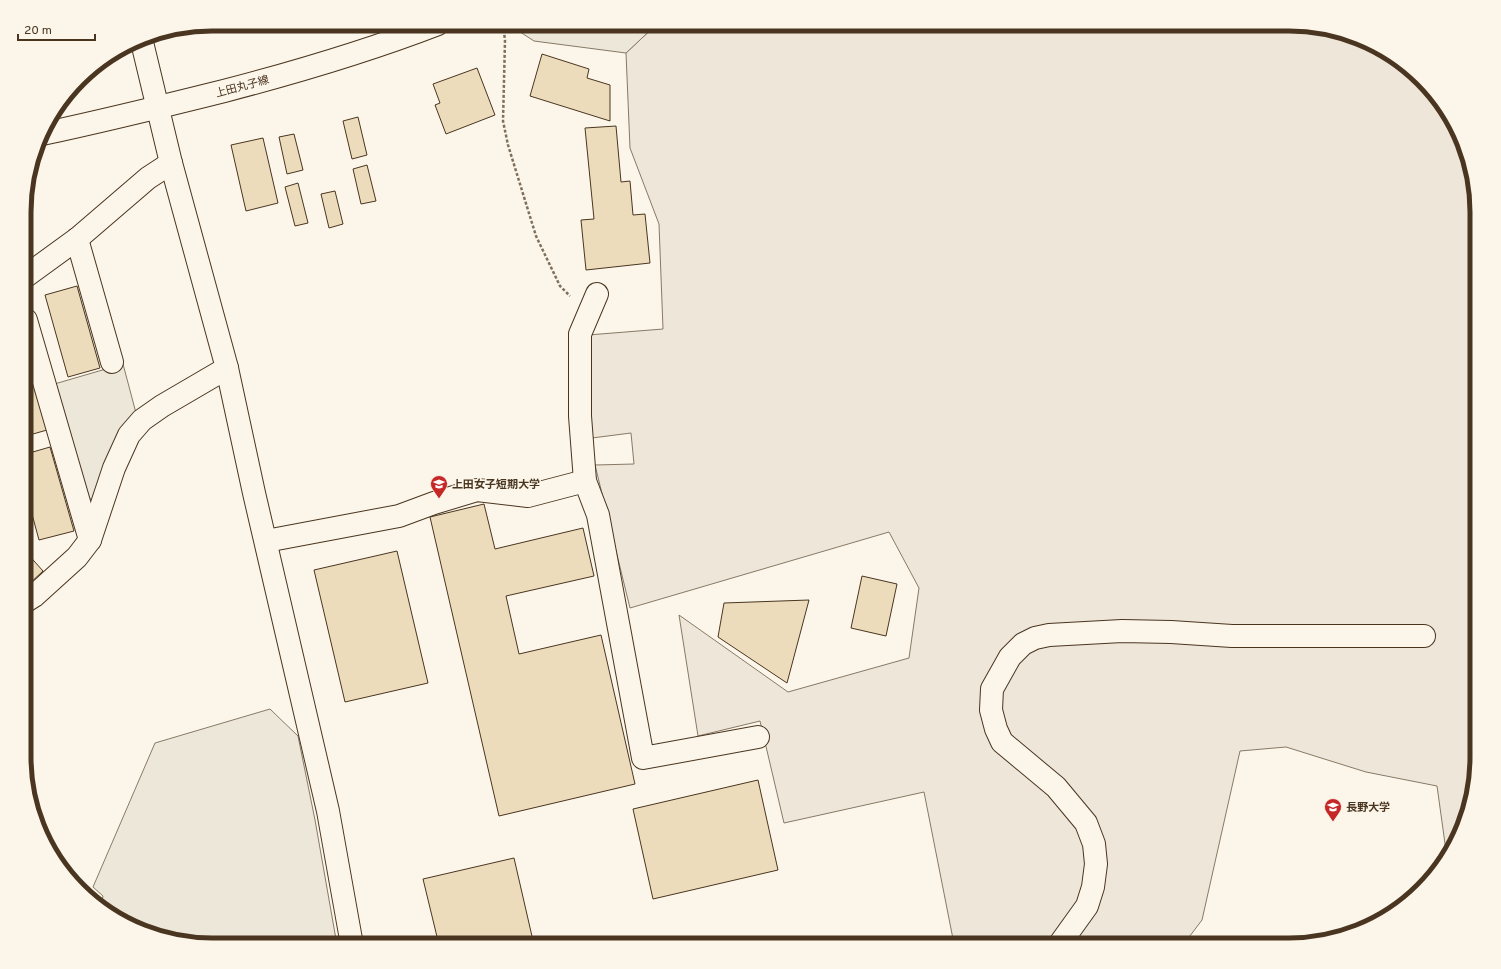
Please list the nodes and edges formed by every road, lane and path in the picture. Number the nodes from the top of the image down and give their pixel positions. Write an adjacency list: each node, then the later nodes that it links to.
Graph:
1 (418, 31): 4 (street, 上田丸子線)
2 (504, 31): 9 (path)
3 (143, 45): 4 (street)
4 (158, 108): 5 (street, 上田丸子線); 6 (street)
5 (50, 132)
6 (171, 163): 7 (street); 12 (street)
7 (77, 238): 8 (street); 11 (street)
8 (31, 272)
9 (593, 304): 13 (street)
10 (31, 337): 14 (street)
11 (112, 362)
12 (227, 368): 14 (street); 15 (street)
13 (585, 481): 15 (street); 18 (street)
14 (90, 540): 16 (street)
15 (266, 541): 19 (street)
16 (31, 598)
17 (1424, 636): 20 (street)
18 (758, 737)
19 (351, 938)
20 (1065, 938)

